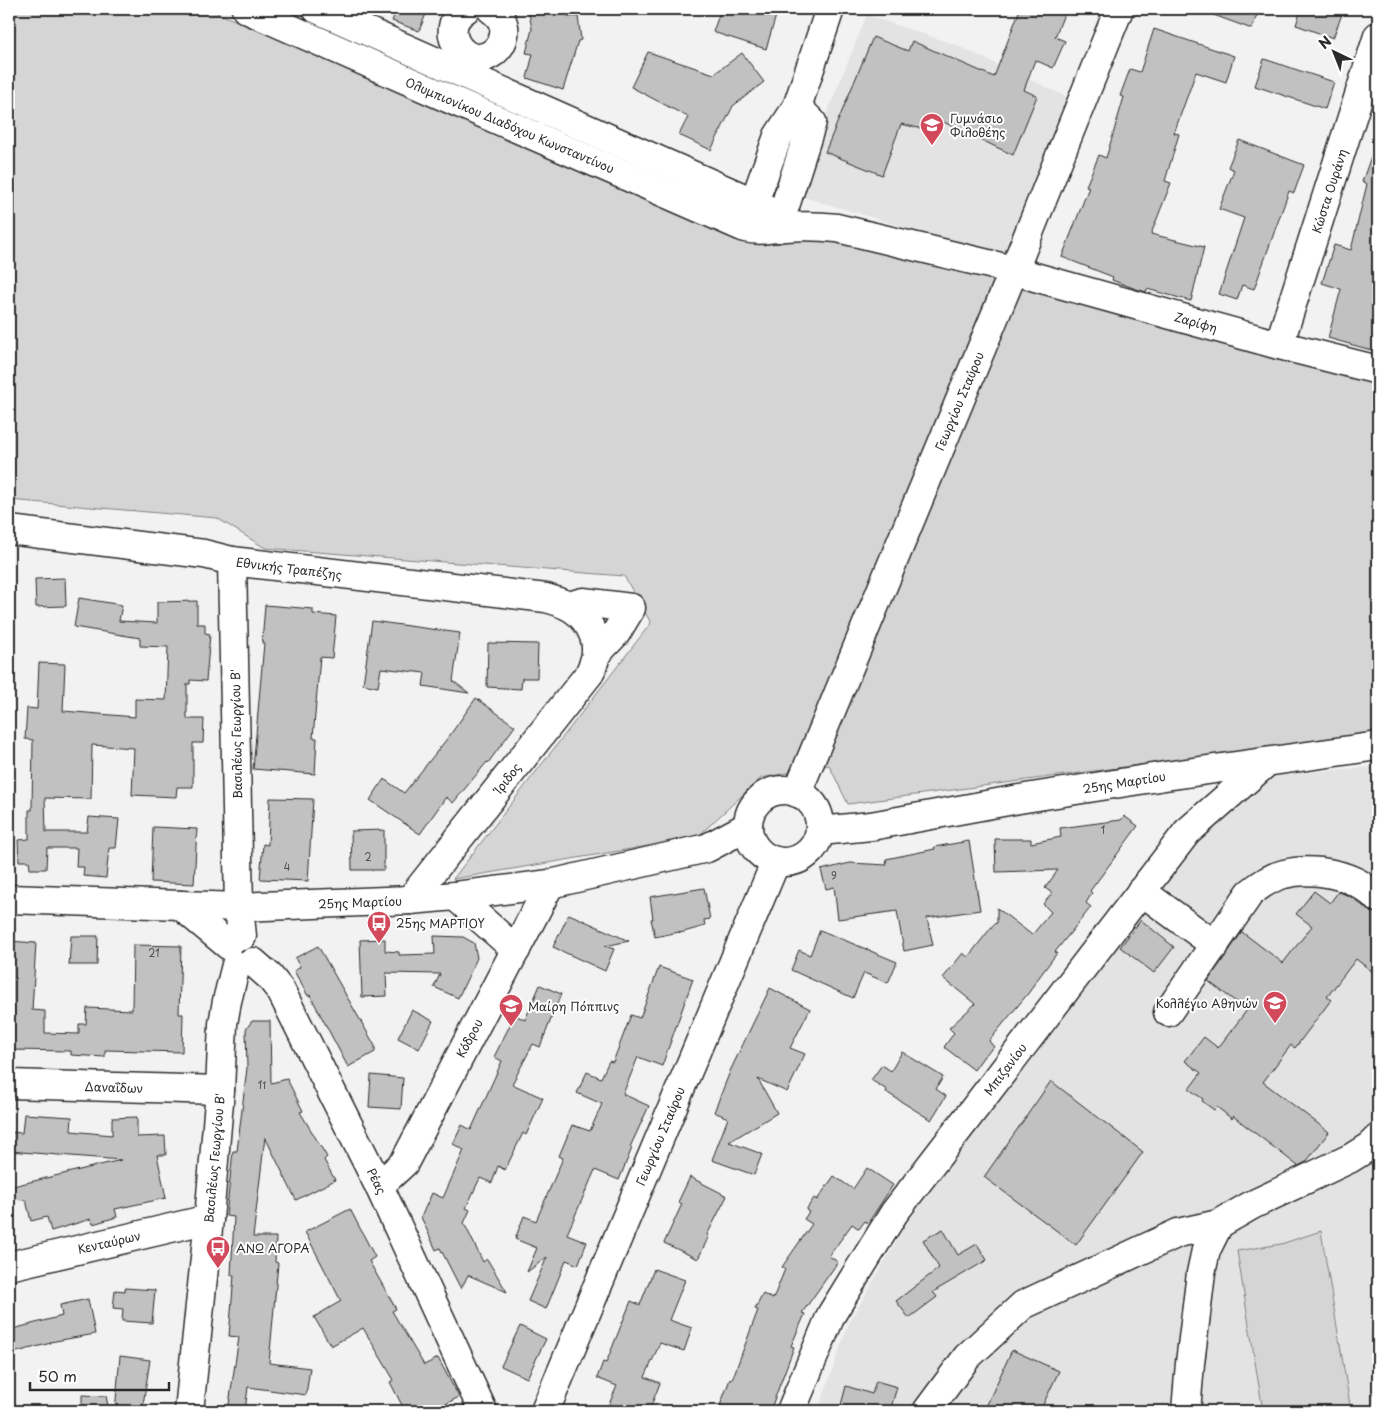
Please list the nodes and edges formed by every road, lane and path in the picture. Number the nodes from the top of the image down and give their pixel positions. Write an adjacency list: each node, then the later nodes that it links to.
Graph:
1 (246, 9): 10 (street, Ολυμπιονίκου Διαδόχου Κωνσταντίνου)
2 (317, 9): 9 (street, Ολυμπιονίκου Διαδόχου Κωνσταντίνου)
3 (466, 9): 4 (street)
4 (491, 9)
5 (830, 9): 8 (street)
6 (1119, 9): 12 (street, Γεωργίου Σταύρου)
7 (1378, 36): 13 (street, Κώστα Ουράνη)
8 (797, 107): 9 (street); 11 (street)
9 (755, 203): 10 (street); 11 (street, Ολυμπιονίκου Διαδόχου Κωνσταντίνου)
10 (745, 228): 11 (street, Ολυμπιονίκου Διαδόχου Κωνσταντίνου)
11 (778, 228): 12 (street, Ολυμπιονίκου Διαδόχου Κωνσταντίνου)
12 (1014, 270): 13 (street, Ζαρίφη); 21 (street, Γεωργίου Σταύρου)
13 (1279, 345): 14 (street, Ζαρίφη)
14 (1378, 370)
15 (9, 530): 16 (street, Εθνικής Τραπέζης)
16 (232, 561): 17 (street, Εθνικής Τραπέζης); 32 (street, Βασιλέως Γεωργίου Β')
17 (569, 606): 18 (street, Εθνικής Τραπέζης); 18 (street, Εθνικής Τραπέζης)
18 (597, 652): 30 (street, Ίριδος)
19 (1378, 746): 20 (street, 25ης Μαρτίου)
20 (1267, 762): 21 (street, 25ης Μαρτίου); 26 (street, Μπιζανίου)
21 (811, 811): 22 (street); 24 (street)
22 (748, 826): 23 (street, 25ης Μαρτίου); 24 (street)
23 (707, 848): 24 (street, 25ης Μαρτίου); 25 (street, 25ης Μαρτίου)
24 (767, 856): 46 (street, Γεωργίου Σταύρου)
25 (550, 884): 27 (street, 25ης Μαρτίου); 34 (street, Κόδρου)
26 (1141, 891): 33 (street); 47 (street, Μπιζανίου)
27 (455, 896): 30 (street, 25ης Μαρτίου); 34 (street)
28 (1378, 898): 33 (street)
29 (9, 899): 31 (street, 25ης Μαρτίου)
30 (410, 900): 32 (street, 25ης Μαρτίου)
31 (180, 905): 32 (street, 25ης Μαρτίου); 35 (street, Ρέας)
32 (239, 907): 35 (street, Βασιλέως Γεωργίου Β')
33 (1215, 945): 36 (street)
34 (516, 950): 40 (street, Κόδρου)
35 (240, 952): 38 (street, Βασιλέως Γεωργίου Β'); 40 (street, Ρέας)
36 (1168, 1012)
37 (9, 1084): 38 (street, Δαναΐδων)
38 (220, 1090): 41 (street, Βασιλέως Γεωργίου Β')
39 (1378, 1138): 42 (street)
40 (379, 1186): 45 (street, Ρέας)
41 (209, 1219): 43 (street, Κενταύρων); 44 (street, Βασιλέως Γεωργίου Β')
42 (1219, 1224): 48 (street); 49 (street)
43 (9, 1266)
44 (189, 1411)
45 (483, 1411)
46 (545, 1411)
47 (791, 1411)
48 (927, 1411)
49 (1186, 1411)

